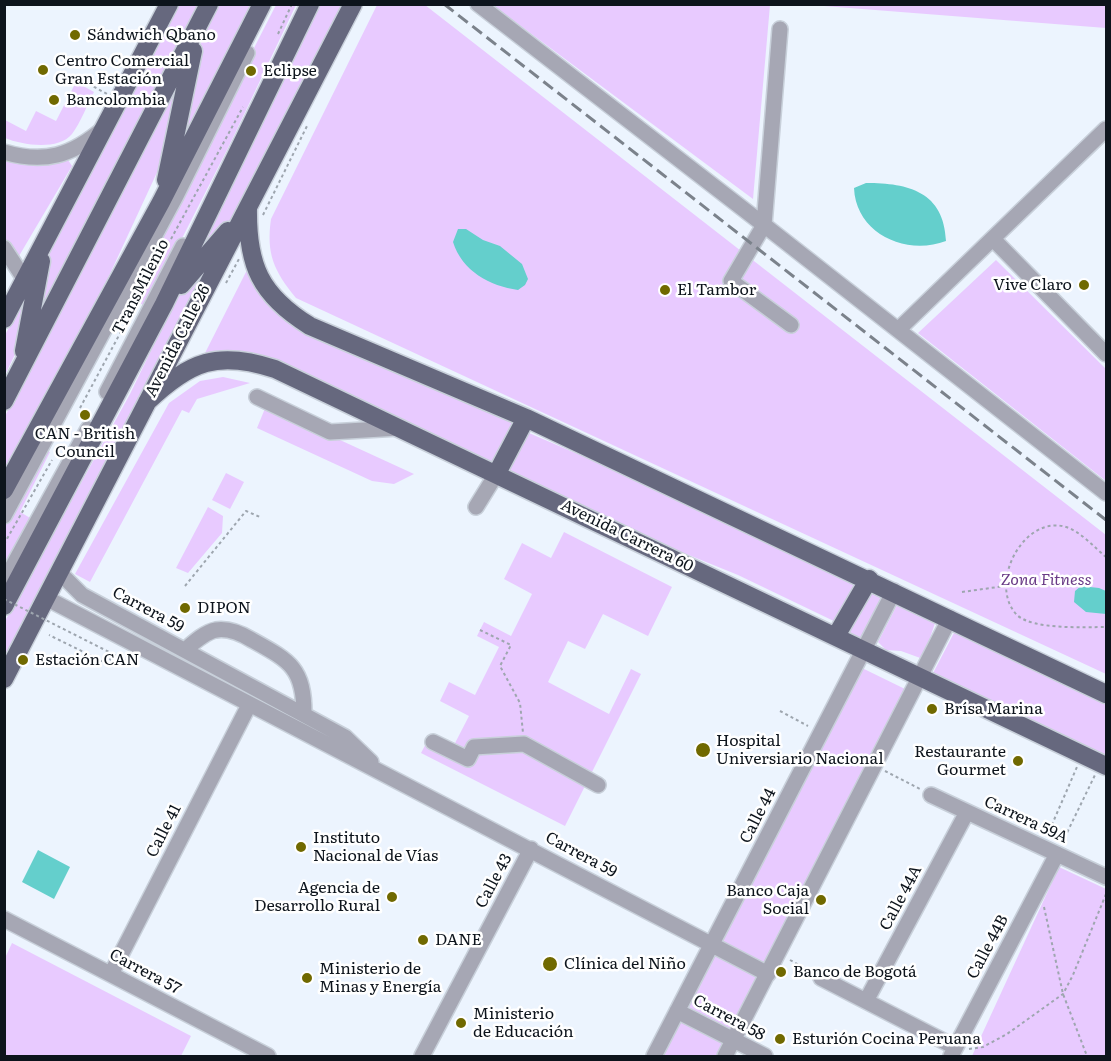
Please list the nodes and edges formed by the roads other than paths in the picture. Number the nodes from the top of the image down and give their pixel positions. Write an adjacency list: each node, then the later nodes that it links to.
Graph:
1 (169, 4): 11 (main road)
2 (209, 4): 9 (main road)
3 (262, 4): 14 (main road)
4 (271, 4): 36 (street, TransMilenio)
5 (302, 4): 39 (street, TransMilenio)
6 (310, 4): 21 (main road, Avenida Calle 26)
7 (353, 4): 15 (main road, Avenida Calle 26)
8 (478, 4): 16 (street)
9 (198, 27): 14 (main road); 26 (main road)
10 (780, 29): 16 (street)
11 (104, 128): 13 (street); 18 (main road)
12 (1107, 129): 17 (street)
13 (4, 152)
14 (161, 202): 33 (main road)
15 (248, 208): 21 (main road); 29 (main road, Avenida Calle 26); 30 (main road)
16 (764, 225): 23 (street); 24 (street)
17 (993, 239): 24 (street); 25 (street)
18 (45, 241): 20 (main road); 26 (main road)
19 (4, 248): 20 (street)
20 (25, 280): 22 (main road)
21 (164, 304): 42 (main road, Avenida Calle 26)
22 (4, 319)
23 (791, 325)
24 (898, 330): 34 (street)
25 (1107, 354)
26 (20, 372): 28 (main road)
27 (257, 397): 31 (street)
28 (4, 401)
29 (147, 402): 31 (main road, Avenida Carrera 60); 37 (main road, Avenida Calle 26)
30 (526, 418): 32 (main road); 38 (main road)
31 (402, 428): 32 (main road, Avenida Carrera 60)
32 (497, 473): 35 (street); 44 (main road, Avenida Carrera 60)
33 (4, 490)
34 (1107, 493)
35 (476, 507)
36 (4, 516)
37 (59, 572): 41 (main road, Avenida Calle 26); 45 (street, Carrera 59)
38 (869, 579): 40 (main road); 44 (main road)
39 (4, 582)
40 (894, 591): 43 (main road); 46 (street, Calle 44)
41 (46, 597): 48 (main road, Avenida Calle 26); 50 (street, Carrera 59)
42 (4, 606)
43 (950, 618): 47 (street); 49 (main road)
44 (836, 636): 46 (main road, Avenida Carrera 60)
45 (185, 650): 51 (street, Carrera 59); 51 (street)
46 (864, 650): 47 (main road, Avenida Carrera 60); 62 (street, Calle 44)
47 (919, 677): 54 (main road, Avenida Carrera 60); 64 (street)
48 (4, 679)
49 (1107, 694)
50 (249, 705): 53 (street, Carrera 59); 63 (street, Calle 41)
51 (304, 714): 53 (street, Carrera 59)
52 (433, 742): 55 (street)
53 (377, 768): 58 (street, Carrera 59)
54 (1101, 770)
55 (598, 785)
56 (931, 795): 57 (street, Carrera 59A)
57 (967, 812): 59 (street, Carrera 59A); 66 (street, Calle 44A)
58 (531, 849): 62 (street, Carrera 59); 71 (street, Calle 43)
59 (1057, 854): 60 (street, Carrera 59A); 69 (street, Calle 44B)
60 (1107, 877)
61 (4, 919): 63 (street, Carrera 57)
62 (712, 944): 64 (street, Carrera 59); 67 (street, Calle 44)
63 (111, 974): 70 (street, Carrera 57)
64 (768, 974): 68 (street)
65 (821, 978): 66 (street)
66 (866, 1001): 69 (street)
67 (677, 1011): 68 (street, Carrera 58); 72 (street, Calle 44)
68 (733, 1041): 73 (street); 74 (street, Carrera 58)
69 (953, 1052)
70 (268, 1056)
71 (422, 1056)
72 (654, 1056)
73 (725, 1056)
74 (765, 1056)

